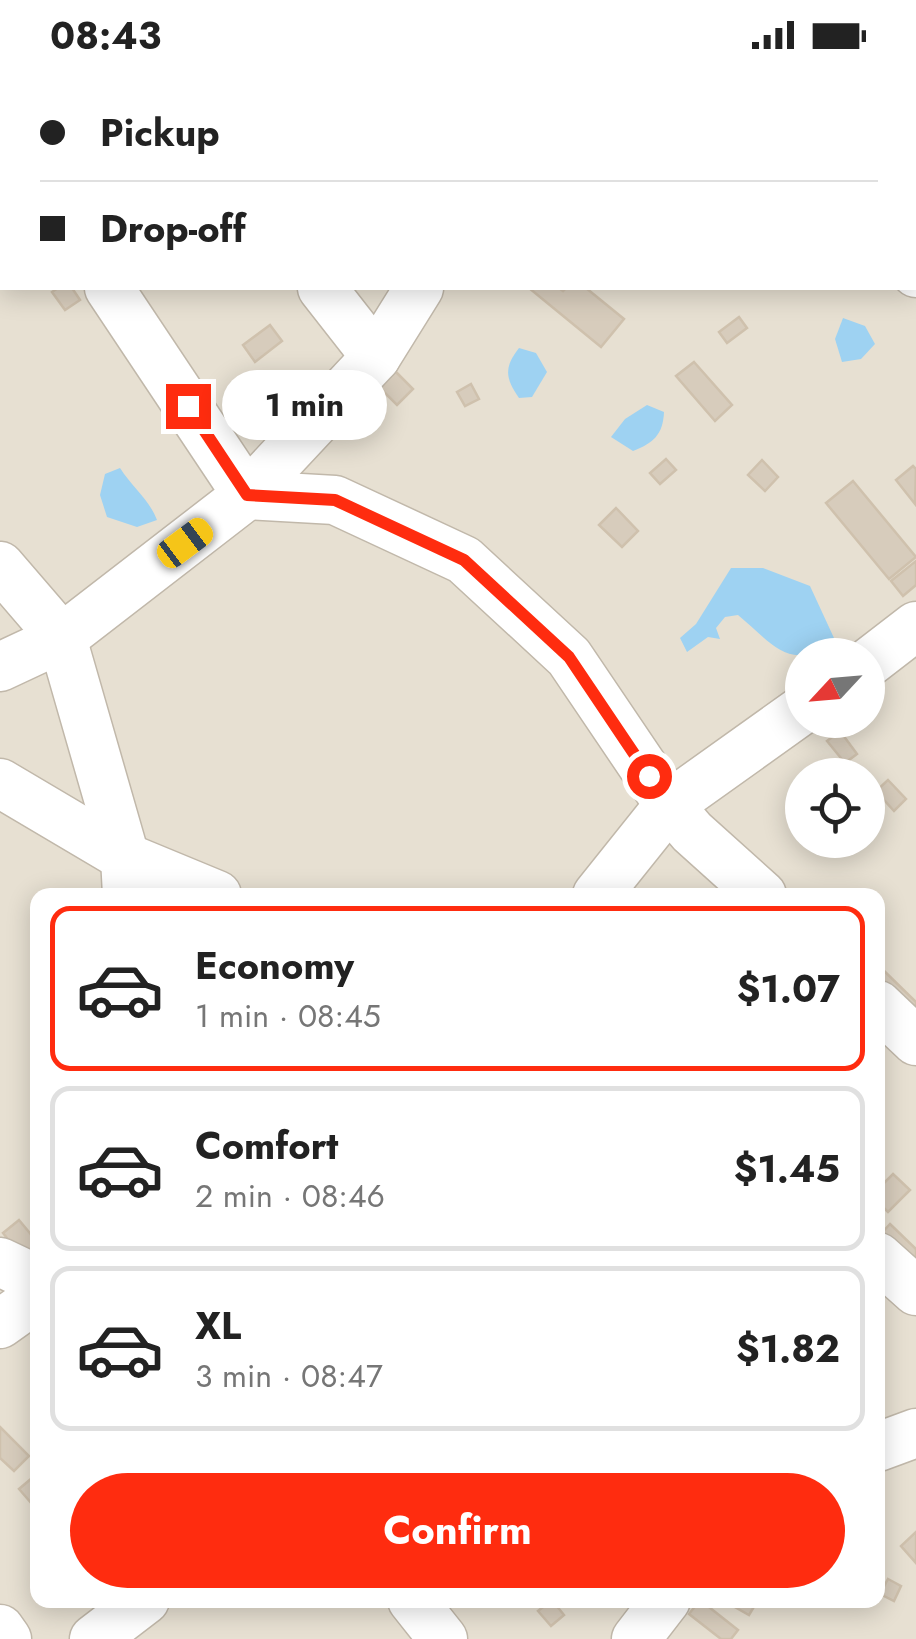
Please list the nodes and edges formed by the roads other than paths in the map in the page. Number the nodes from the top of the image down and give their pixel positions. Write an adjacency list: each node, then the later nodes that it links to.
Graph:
1 (109, 290): 5 (street)
2 (324, 290): 4 (street)
3 (418, 290): 4 (street)
4 (376, 358): 5 (street)
5 (247, 495): 7 (street); 11 (street)
6 (0, 566): 7 (street)
7 (62, 638): 8 (street); 12 (street)
8 (0, 667)
9 (785, 722): 11 (street)
10 (0, 783): 12 (street)
11 (669, 805): 14 (street); 15 (street)
12 (126, 876): 13 (street)
13 (183, 888)
14 (603, 888)
15 (754, 888)
16 (885, 1012): 17 (street)
17 (916, 1042)
18 (0, 1262): 20 (street)
19 (885, 1263): 21 (street)
20 (30, 1276)
21 (916, 1291)
22 (30, 1303): 23 (street)
23 (0, 1324)
24 (916, 1433): 25 (street)
25 (885, 1445)
26 (135, 1608): 30 (street)
27 (660, 1608): 31 (street)
28 (0, 1629): 29 (street)
29 (7, 1639)
30 (94, 1639)
31 (636, 1639)

